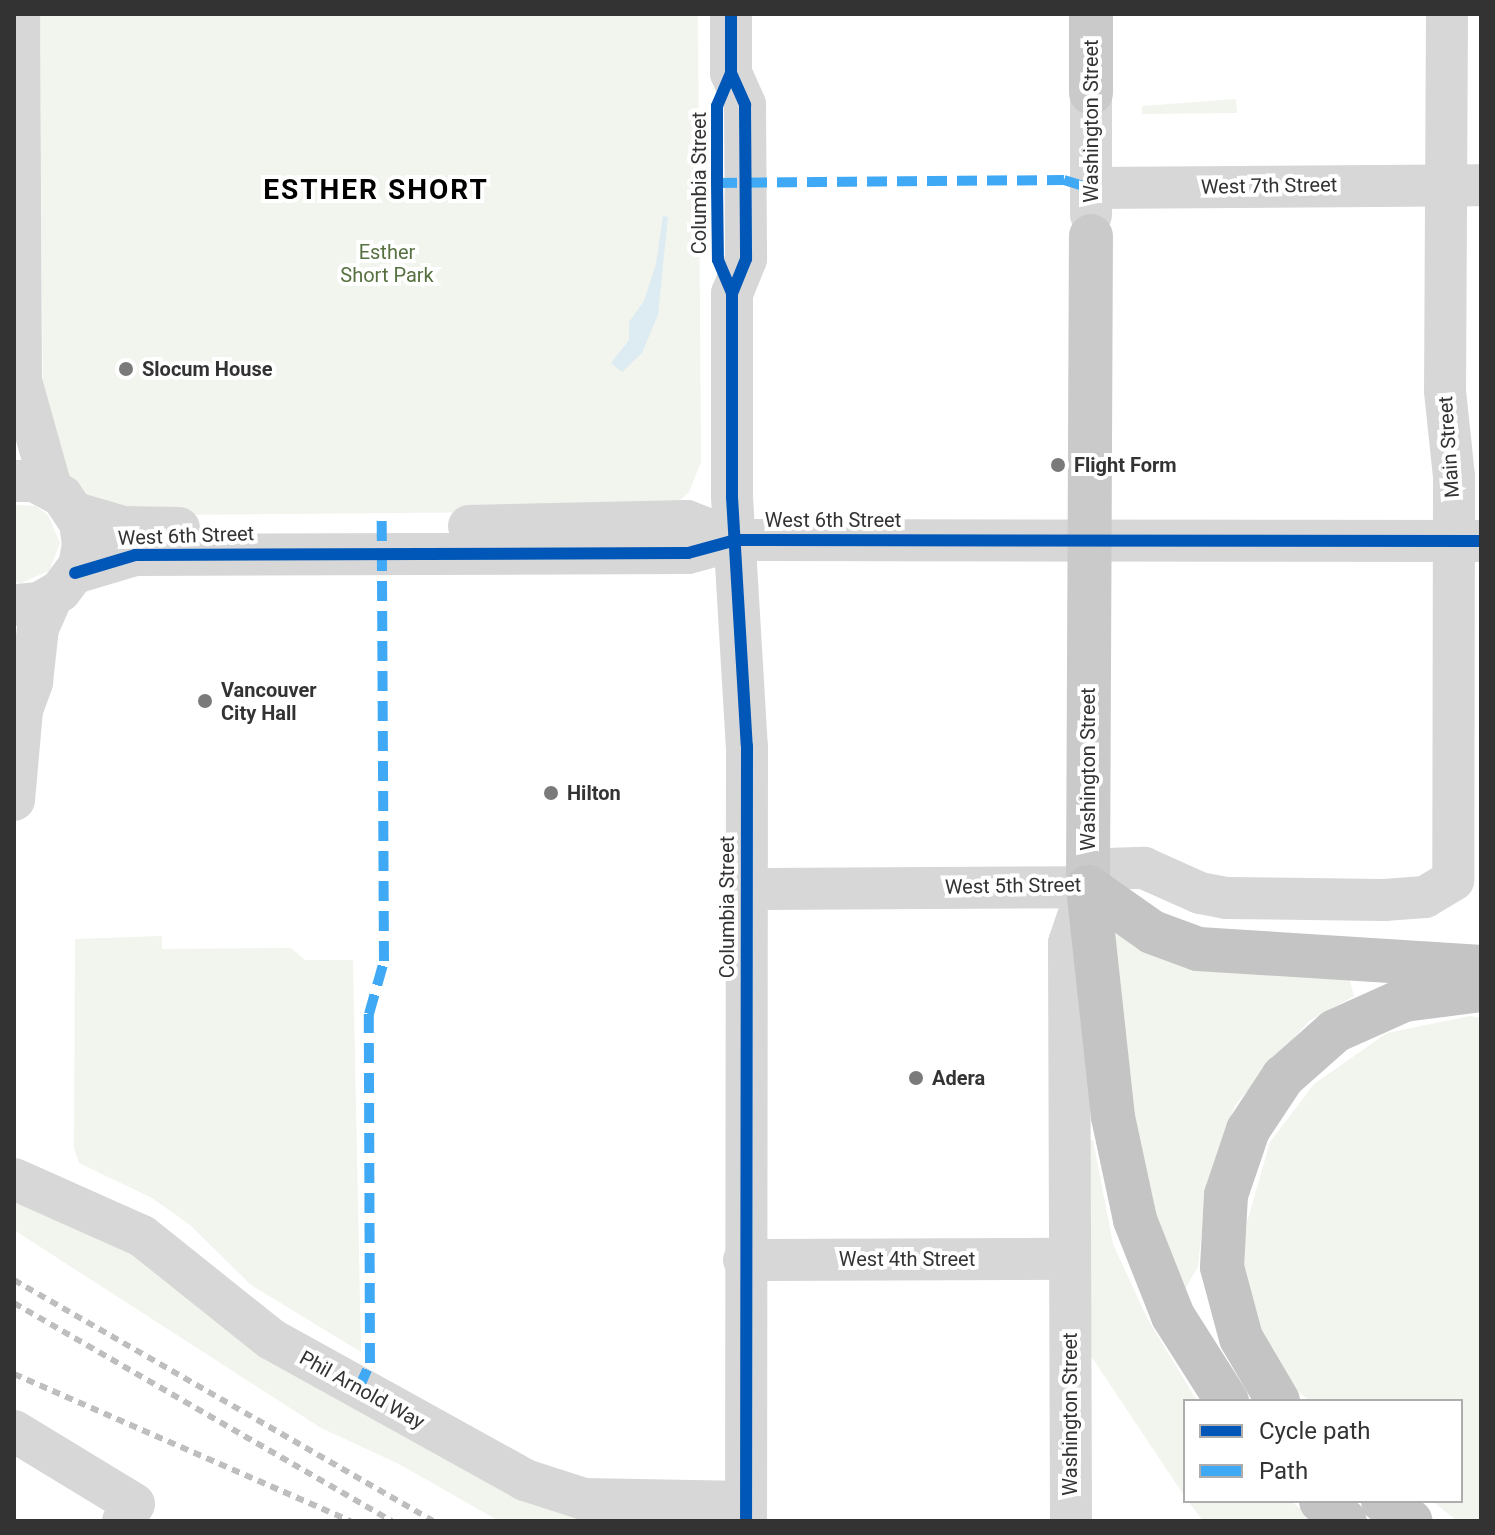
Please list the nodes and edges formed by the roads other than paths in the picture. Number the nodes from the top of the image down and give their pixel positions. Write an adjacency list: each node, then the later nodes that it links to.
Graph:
1 (19, 14): 9 (street)
2 (731, 14): 12 (street, Columbia Street)
3 (1091, 14): 5 (main road, Washington Street)
4 (1447, 14): 6 (street, Main Street)
5 (1091, 93): 7 (street, Washington Street)
6 (1464, 185): 7 (street, West 7th Street); 13 (street, Main Street)
7 (1091, 188): 8 (street, Washington Street)
8 (1091, 236): 11 (main road, Washington Street)
9 (17, 388): 10 (street)
10 (47, 494): 12 (street, West 6th Street); 14 (street)
11 (1089, 539): 12 (street, West 6th Street); 13 (street, West 6th Street); 18 (main road, Washington Street)
12 (736, 540): 14 (street, West 6th Street); 19 (street, Columbia Street)
13 (1466, 541): 17 (street, Main Street)
14 (47, 592): 15 (street)
15 (18, 699): 16 (street)
16 (14, 800)
17 (1467, 880): 18 (street, West 5th Street)
18 (1088, 887): 19 (street, West 5th Street); 20 (highway); 23 (street, Washington Street); 25 (highway)
19 (748, 889): 24 (street, Columbia Street)
20 (1481, 967)
21 (1481, 990): 26 (highway)
22 (14, 1179): 30 (street, Phil Arnold Way)
23 (1069, 1259): 24 (street, West 4th Street); 32 (street, Washington Street)
24 (744, 1260): 30 (street, Columbia Street)
25 (1226, 1399)
26 (1277, 1399)
27 (14, 1431): 31 (street)
28 (1323, 1503): 33 (highway)
29 (1386, 1503): 34 (highway)
30 (746, 1512)
31 (129, 1513)
32 (1071, 1521)
33 (1345, 1521)
34 (1411, 1521)

